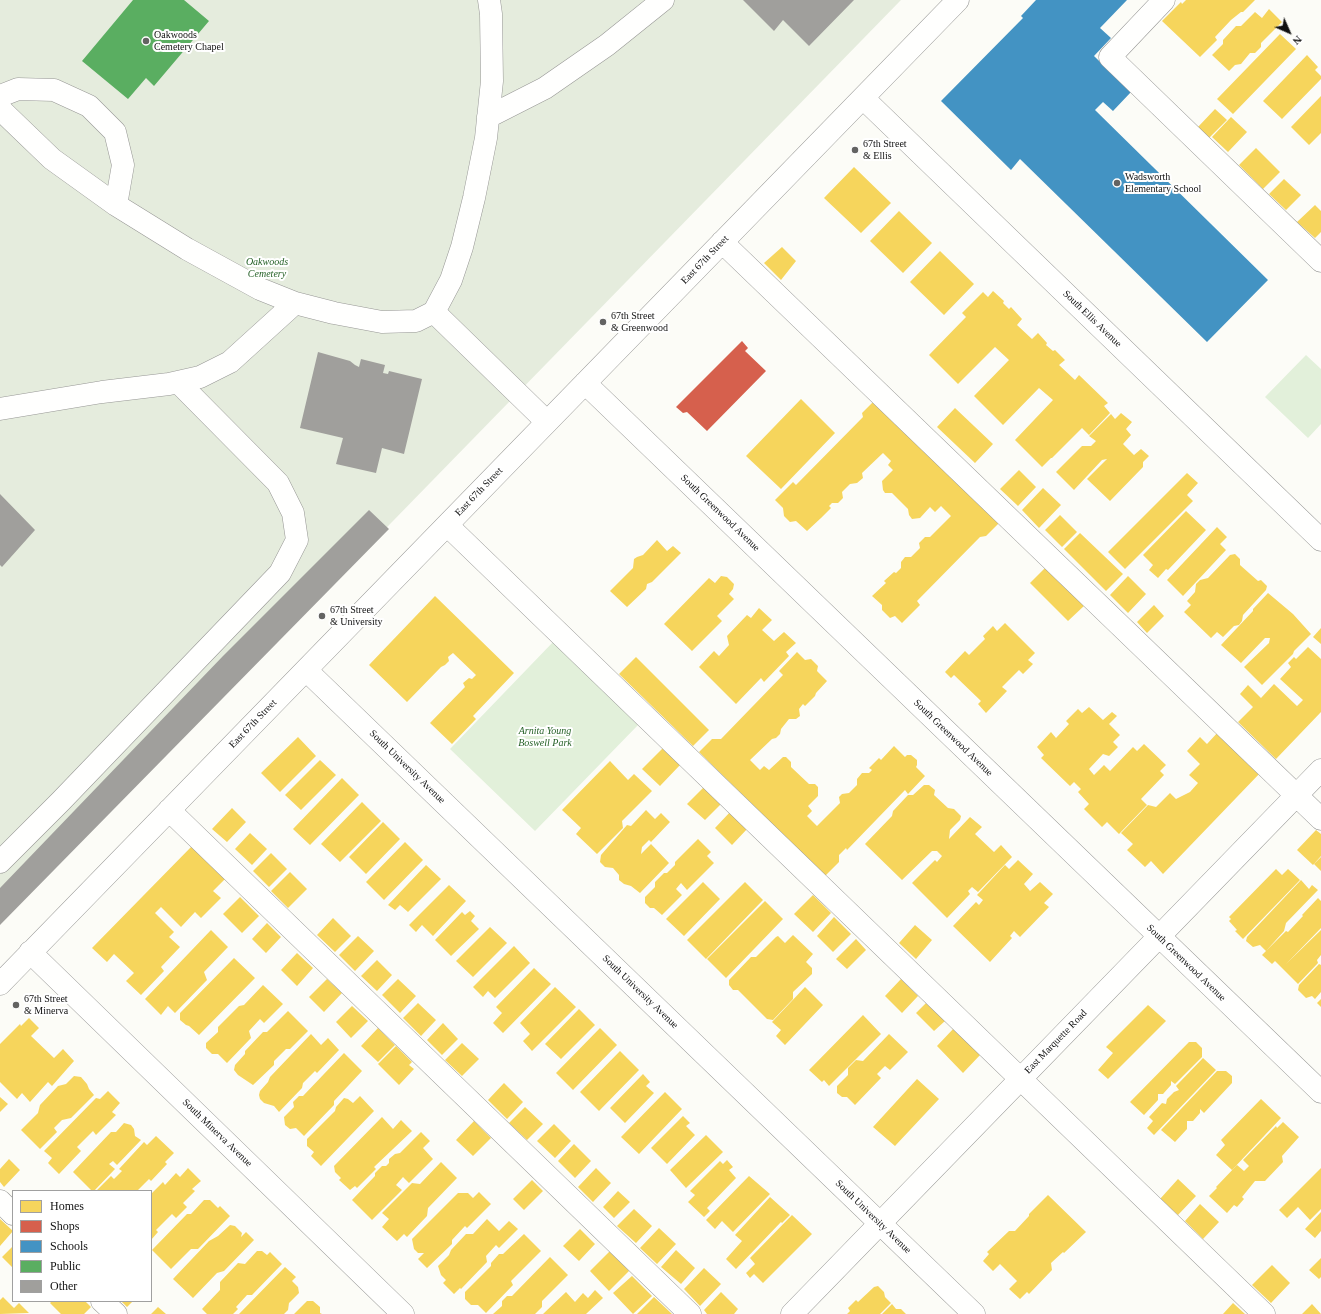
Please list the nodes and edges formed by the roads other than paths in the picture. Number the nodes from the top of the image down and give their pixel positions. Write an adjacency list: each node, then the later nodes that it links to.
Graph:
1 (489, 0): 8 (street)
2 (663, 0): 8 (street)
3 (958, 0): 6 (street, East 67th Street)
4 (1164, 0): 11 (street)
5 (0, 96): 9 (street)
6 (863, 98): 10 (street, East 67th Street); 19 (street, South Ellis Avenue)
7 (0, 109): 9 (street)
8 (488, 117): 13 (street)
9 (116, 205): 12 (street)
10 (722, 242): 15 (street, East 67th Street); 22 (street)
11 (1321, 261)
12 (295, 303): 13 (street); 14 (street)
13 (434, 312): 17 (street)
14 (178, 382): 16 (street); 25 (street)
15 (585, 383): 17 (street, East 67th Street); 26 (street, South Greenwood Avenue)
16 (0, 409)
17 (547, 422): 18 (street, East 67th Street)
18 (447, 525): 20 (street, East 67th Street); 29 (street)
19 (1321, 540)
20 (306, 670): 23 (street, East 67th Street); 33 (street, South University Avenue)
21 (1321, 770): 22 (street, East Marquette Road)
22 (1296, 796): 24 (street); 26 (street, East Marquette Road)
23 (169, 810): 27 (street, East 67th Street); 37 (street)
24 (1321, 819)
25 (0, 862)
26 (1159, 937): 29 (street, East Marquette Road); 30 (street, South Greenwood Avenue)
27 (30, 952): 28 (street, East 67th Street); 36 (street, South Minerva Avenue)
28 (0, 984)
29 (1020, 1080): 33 (street, East Marquette Road); 40 (street)
30 (1321, 1092)
31 (0, 1201): 32 (street)
32 (12, 1213)
33 (880, 1223): 38 (street, East Marquette Road); 39 (street, South University Avenue)
34 (103, 1302): 35 (street)
35 (116, 1314)
36 (403, 1314)
37 (690, 1314)
38 (792, 1314)
39 (974, 1314)
40 (1264, 1314)

